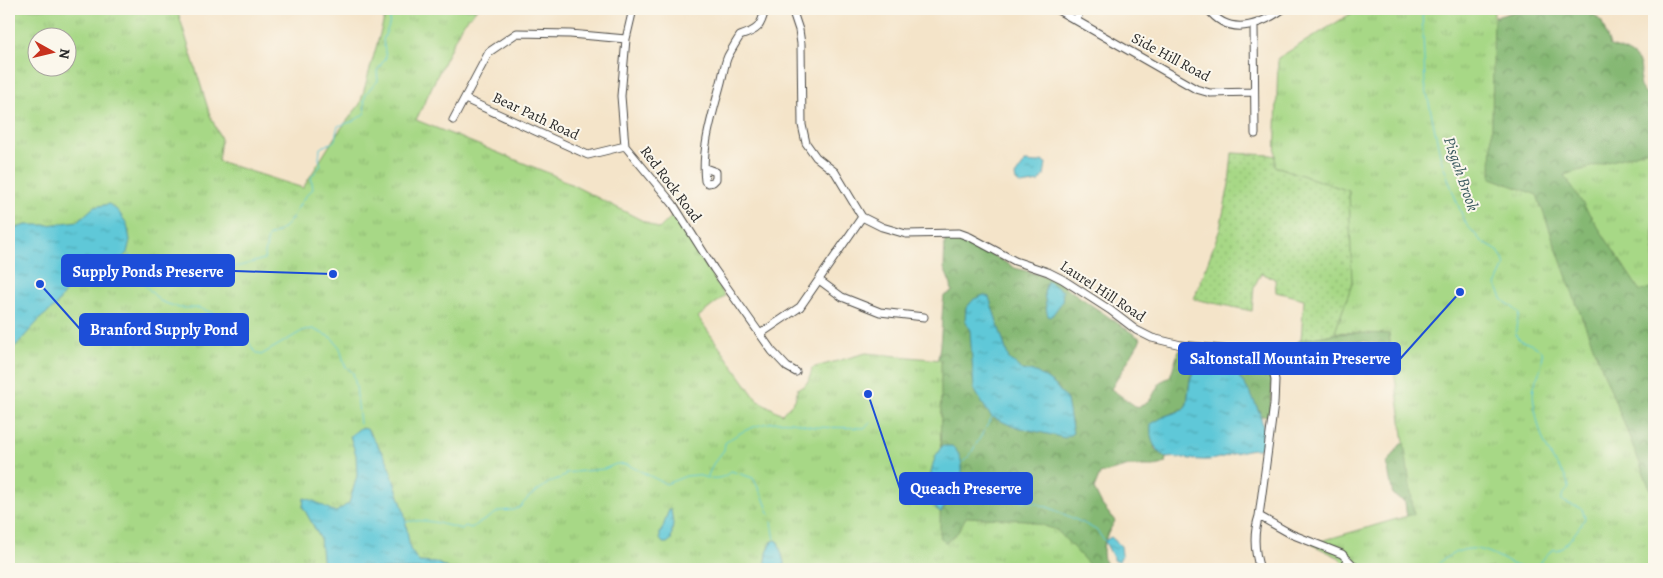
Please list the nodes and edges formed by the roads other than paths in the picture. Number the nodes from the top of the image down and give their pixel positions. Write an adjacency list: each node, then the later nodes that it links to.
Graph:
1 (633, 9): 10 (street, Red Rock Road)
2 (765, 9): 16 (street)
3 (792, 9): 17 (street)
4 (1056, 9): 8 (street, Side Hill Road)
5 (1081, 9): 8 (street)
6 (1208, 9): 9 (street)
7 (1283, 9): 9 (street)
8 (1076, 20): 11 (street, Side Hill Road)
9 (1254, 25): 11 (street)
10 (626, 39): 12 (street); 15 (street, Red Rock Road)
11 (1254, 92): 14 (street)
12 (465, 99): 13 (street); 15 (street, Bear Path Road)
13 (453, 120)
14 (1255, 134)
15 (625, 146): 20 (street, Red Rock Road)
16 (705, 168)
17 (862, 217): 18 (street); 22 (street, Laurel Hill Road)
18 (819, 280): 19 (street); 20 (street)
19 (924, 317)
20 (760, 334): 21 (street, Red Rock Road)
21 (796, 372)
22 (1259, 516): 23 (street, Laurel Hill Road); 24 (street)
23 (1260, 569)
24 (1357, 569)

